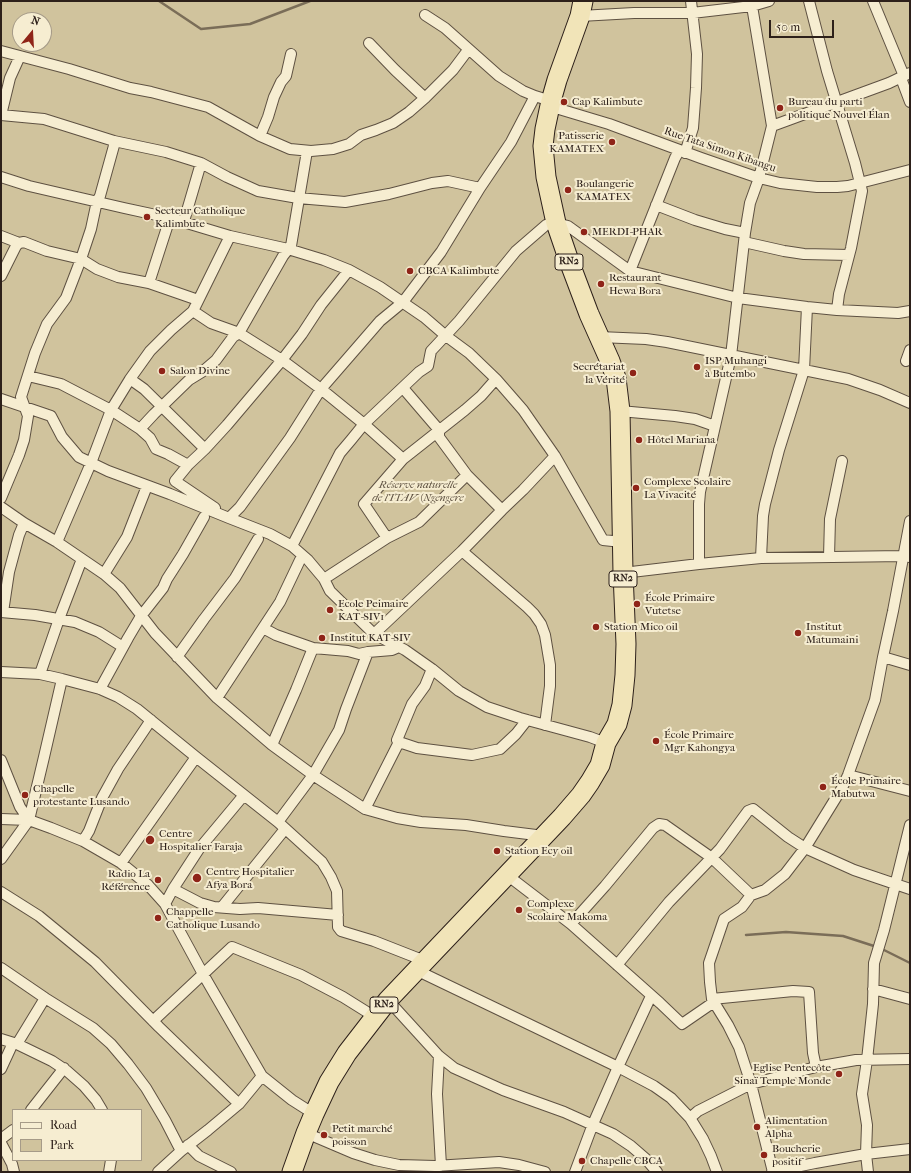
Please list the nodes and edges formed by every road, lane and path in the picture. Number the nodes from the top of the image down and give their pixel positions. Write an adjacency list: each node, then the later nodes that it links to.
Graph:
1 (691, 1): 7 (street)
2 (768, 1): 5 (street)
3 (808, 1): 17 (street)
4 (873, 1): 14 (street)
5 (752, 6): 7 (street); 20 (street)
6 (582, 8): 7 (street); 16 (highway, RN2)
7 (692, 13): 24 (street)
8 (426, 14): 10 (street, Rue Tata Simon Kibangu)
9 (369, 43): 15 (street)
10 (468, 50): 15 (street); 16 (street, Rue Tata Simon Kibangu)
11 (1, 52): 13 (street)
12 (291, 54): 21 (street)
13 (20, 56): 19 (street); 21 (street)
14 (905, 76): 17 (street); 18 (street)
15 (425, 98): 23 (street)
16 (545, 101): 24 (street, Rue Tata Simon Kibangu); 30 (street); 36 (highway, RN2)
17 (837, 102): 20 (street); 29 (street)
18 (910, 102)
19 (1, 115): 22 (street)
20 (772, 126): 28 (street)
21 (260, 136): 23 (street)
22 (115, 142): 25 (street); 32 (street)
23 (307, 151): 31 (street)
24 (682, 152): 28 (street, Rue Tata Simon Kibangu); 33 (street)
25 (201, 163): 31 (street); 35 (street)
26 (910, 170): 29 (street, Rue Tata Simon Kibangu)
27 (1, 177): 32 (street)
28 (759, 178): 29 (street, Rue Tata Simon Kibangu); 39 (street)
29 (860, 182): 42 (street)
30 (480, 188): 31 (street); 50 (street)
31 (298, 198): 41 (street)
32 (97, 201): 34 (street); 43 (street)
33 (656, 205): 39 (street); 45 (street)
34 (170, 218): 35 (street); 47 (street)
35 (184, 221): 38 (street)
36 (556, 223): 45 (street); 56 (street); 57 (highway, RN2)
37 (1, 236): 40 (street)
38 (230, 236): 41 (street); 49 (street)
39 (744, 237): 42 (street); 48 (street)
40 (19, 243): 43 (street); 46 (street)
41 (288, 250): 44 (street); 55 (street)
42 (849, 256): 52 (street)
43 (82, 259): 47 (street); 63 (street)
44 (349, 270): 50 (street); 60 (street)
45 (630, 271): 48 (street)
46 (1, 276)
47 (149, 283): 49 (street)
48 (738, 298): 51 (street); 59 (street)
49 (198, 300): 53 (street)
50 (403, 302): 56 (street); 67 (street)
51 (807, 307): 52 (street); 62 (street)
52 (837, 310): 54 (street)
53 (193, 311): 55 (street); 64 (street)
54 (910, 311)
55 (239, 333): 60 (street); 71 (street)
56 (446, 336): 65 (street); 66 (street)
57 (599, 337): 59 (street); 73 (highway, RN2)
58 (910, 350): 61 (street)
59 (731, 356): 62 (street); 75 (street)
60 (282, 360): 67 (street); 78 (street)
61 (906, 361)
62 (804, 370): 69 (street); 101 (street)
63 (28, 376): 70 (street); 72 (street)
64 (130, 379): 71 (street); 72 (street)
65 (496, 379): 77 (street); 79 (street)
66 (403, 388): 74 (street); 77 (street)
67 (322, 389): 74 (street); 90 (street)
68 (1, 400): 70 (street)
69 (910, 403)
70 (25, 407): 82 (street); 86 (street)
71 (162, 407): 76 (street); 78 (street)
72 (111, 410): 76 (street); 82 (street)
73 (620, 411): 75 (street); 96 (highway, RN2)
74 (364, 424): 80 (street); 97 (street)
75 (715, 426): 104 (street)
76 (140, 429): 83 (street)
77 (439, 430): 80 (street); 84 (street)
78 (205, 449): 83 (street)
79 (555, 456): 88 (street); 96 (street)
80 (403, 459): 94 (street)
81 (842, 461): 99 (street)
82 (91, 463): 85 (street); 95 (street)
83 (188, 465): 90 (street)
84 (467, 475): 88 (street); 94 (street)
85 (147, 486): 90 (street); 106 (street)
86 (1, 498)
87 (1, 508): 92 (street)
88 (502, 510): 98 (street)
89 (204, 517): 110 (street)
90 (229, 518): 97 (street)
91 (910, 521): 100 (street)
92 (24, 523): 95 (street); 108 (street)
93 (258, 538): 118 (street)
94 (386, 538): 107 (street)
95 (56, 542): 102 (street)
96 (622, 542): 105 (highway, RN2)
97 (292, 546): 107 (street)
98 (462, 551): 113 (street); 129 (street)
99 (829, 557): 100 (street); 101 (street)
100 (907, 557): 119 (street)
101 (761, 558): 104 (street)
102 (82, 559): 106 (street); 111 (street)
103 (300, 560): 112 (street)
104 (698, 564): 105 (street)
105 (623, 573): 131 (highway, RN2)
106 (104, 574): 110 (street)
107 (324, 579): 113 (street)
108 (4, 584): 109 (street)
109 (2, 612): 111 (street)
110 (141, 616): 115 (street); 118 (street)
111 (59, 619): 115 (street); 123 (street)
112 (263, 628): 116 (street); 126 (street)
113 (374, 634): 114 (street)
114 (399, 646): 117 (street); 121 (street)
115 (123, 647): 125 (street)
116 (313, 648): 117 (street); 132 (street)
117 (368, 652): 136 (street)
118 (177, 657): 126 (street)
119 (883, 657): 120 (street); 135 (street)
120 (910, 665)
121 (432, 669): 128 (street); 130 (street)
122 (1, 672): 123 (street)
123 (40, 674): 124 (street)
124 (62, 679): 125 (street); 141 (street)
125 (100, 689): 127 (street)
126 (217, 698): 132 (street)
127 (151, 720): 133 (street); 145 (street)
128 (527, 720): 129 (street); 130 (street)
129 (545, 724): 131 (street)
130 (399, 742): 139 (street)
131 (606, 743): 144 (highway, RN2)
132 (272, 745): 136 (street)
133 (196, 758): 138 (street); 149 (street)
134 (1, 760): 141 (street)
135 (848, 774): 137 (street); 146 (street)
136 (313, 775): 139 (street); 142 (street)
137 (910, 791)
138 (244, 796): 142 (street); 152 (street)
139 (365, 809): 144 (street)
140 (1, 819): 141 (street)
141 (29, 820): 145 (street); 148 (street)
142 (281, 825): 157 (street); 158 (street)
143 (910, 825): 151 (street)
144 (544, 836): 150 (highway, RN2)
145 (83, 841): 149 (street)
146 (805, 848): 147 (street); 151 (street); 155 (street)
147 (712, 858): 155 (street); 159 (street); 160 (street)
148 (1, 859)
149 (121, 863): 156 (street)
150 (507, 875): 159 (street); 161 (highway, RN2)
151 (895, 884): 153 (street); 164 (street)
152 (173, 889): 156 (street); 157 (street)
153 (910, 889)
154 (1, 892): 171 (street)
155 (751, 895): 169 (street)
156 (165, 904): 163 (street)
157 (222, 907): 158 (street)
158 (338, 915): 161 (street)
159 (571, 924): 160 (street)
160 (617, 965): 165 (street)
161 (420, 966): 168 (highway, RN2); 178 (street)
162 (1, 968): 166 (street)
163 (203, 974): 170 (street); 171 (street); 181 (street)
164 (873, 989): 167 (street); 176 (street)
165 (651, 996): 169 (street); 178 (street)
166 (45, 998): 173 (street); 193 (street)
167 (910, 999)
168 (388, 1000): 170 (highway, RN2); 174 (street)
169 (713, 1000): 177 (street); 182 (street)
170 (375, 1017): 186 (highway, RN2)
171 (153, 1020): 183 (street)
172 (1, 1039): 173 (street)
173 (15, 1044): 179 (street); 180 (street)
174 (439, 1056): 188 (street); 197 (street)
175 (910, 1059): 176 (street)
176 (867, 1060): 177 (street); 195 (street)
177 (816, 1066): 182 (street)
178 (618, 1067): 187 (street); 188 (street)
179 (64, 1068): 184 (street); 185 (street)
180 (1, 1069)
181 (262, 1076): 183 (street); 186 (street)
182 (751, 1084): 187 (street); 207 (street)
183 (239, 1104): 193 (street)
184 (32, 1109)
185 (101, 1109)
186 (314, 1114): 190 (highway, RN2)
187 (690, 1118): 206 (street)
188 (593, 1124): 204 (street); 205 (street)
189 (12, 1131): 191 (street)
190 (306, 1133): 197 (street); 202 (highway, RN2)
191 (1, 1139)
192 (1, 1143): 198 (street)
193 (185, 1148): 200 (street); 201 (street)
194 (910, 1149): 195 (street)
195 (866, 1154): 207 (street); 208 (street)
196 (111, 1161): 199 (street)
197 (437, 1168): 203 (street)
198 (14, 1172)
199 (109, 1172)
200 (158, 1172)
201 (231, 1172)
202 (292, 1172)
203 (544, 1172)
204 (575, 1172)
205 (657, 1172)
206 (716, 1172)
207 (773, 1172)
208 (868, 1172)

